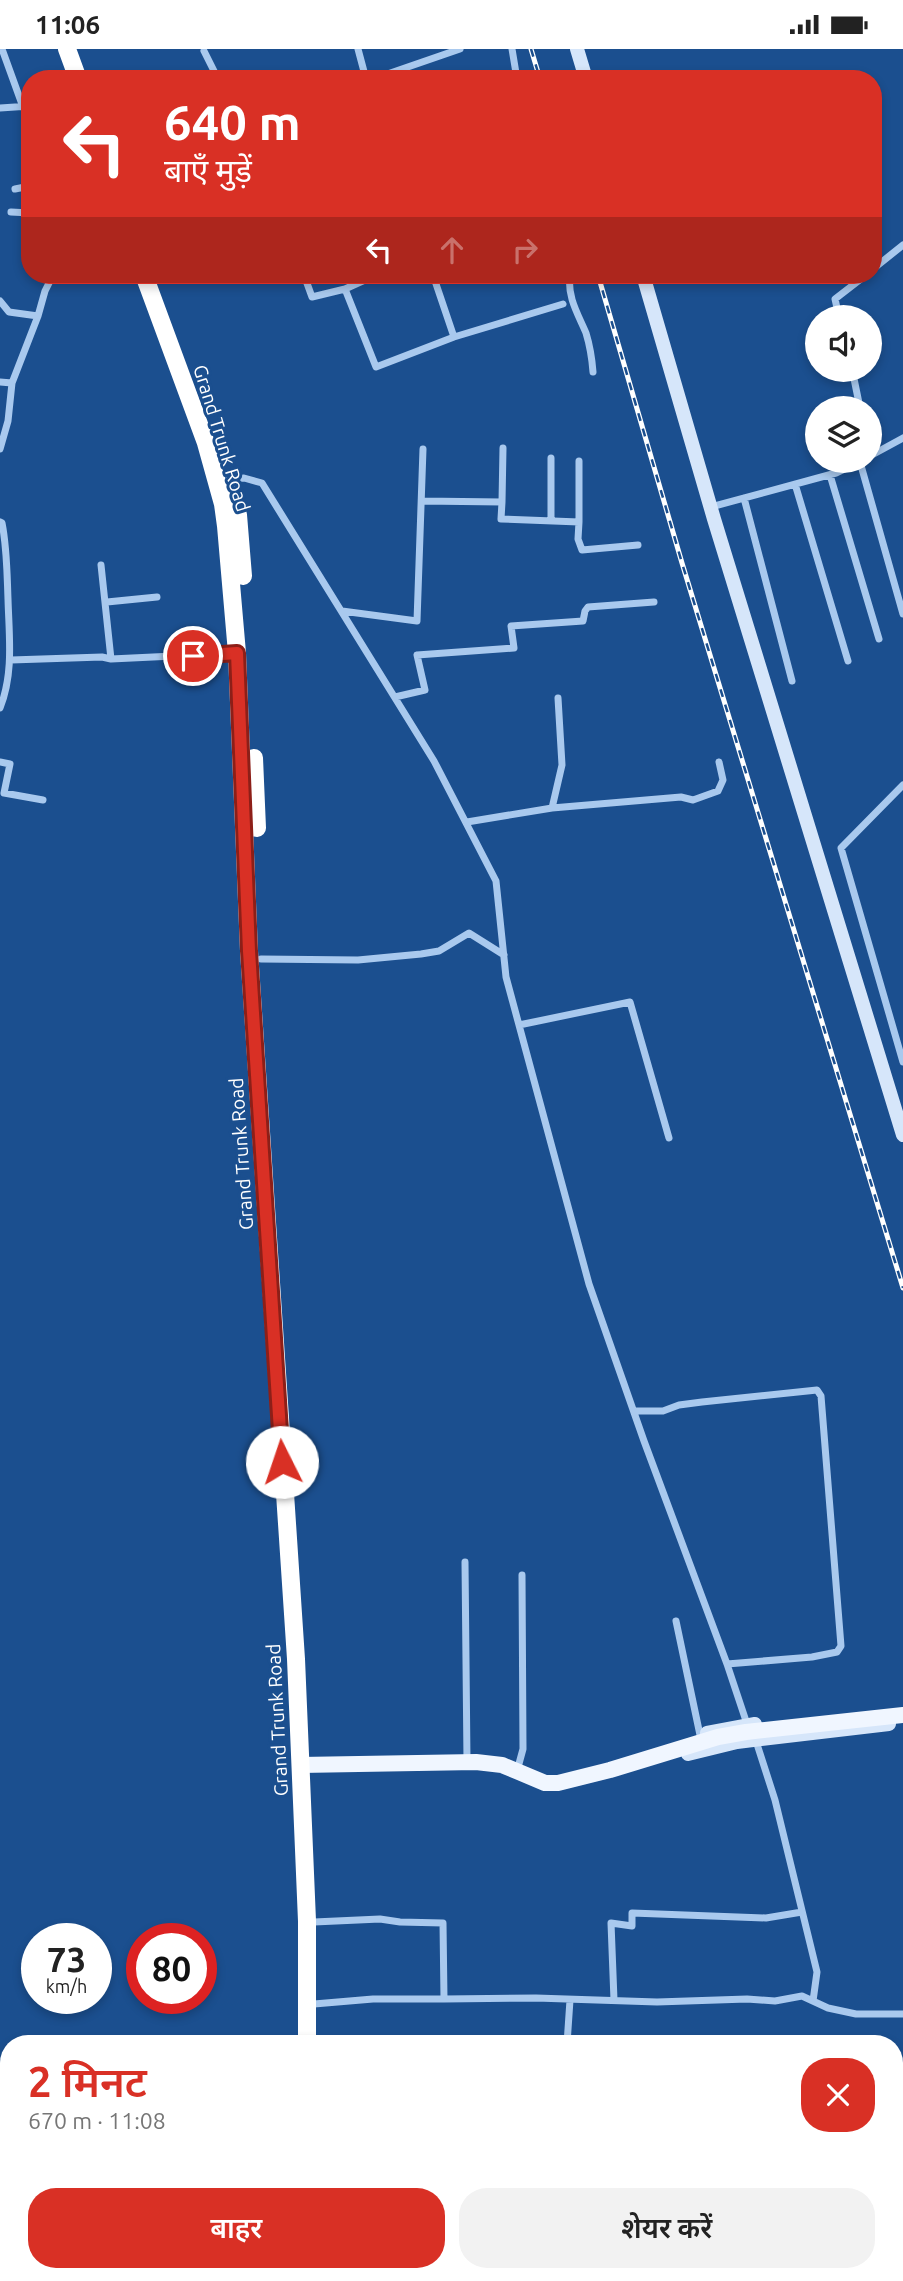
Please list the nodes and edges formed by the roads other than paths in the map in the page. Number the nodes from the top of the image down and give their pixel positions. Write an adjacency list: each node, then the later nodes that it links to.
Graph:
1 (56, 49): 9 (highway)
2 (67, 49): 10 (highway)
3 (358, 49): 12 (street)
4 (460, 49): 13 (street)
5 (513, 49): 14 (street)
6 (577, 49): 15 (main road)
7 (204, 51): 11 (street)
8 (2, 52): 16 (street)
9 (63, 70)
10 (75, 70)
11 (214, 70)
12 (364, 70)
13 (399, 70)
14 (516, 70)
15 (583, 70)
16 (21, 93)
17 (21, 106): 18 (street)
18 (0, 108)
19 (21, 187): 20 (street)
20 (15, 188)
21 (11, 212): 22 (street)
22 (21, 213)
23 (903, 245): 24 (street)
24 (882, 262)
25 (48, 284): 38 (street)
26 (147, 284): 73 (highway, Grand Trunk Road)
27 (160, 284): 53 (highway, Grand Trunk Road)
28 (307, 284): 34 (street)
29 (356, 284): 34 (street)
30 (436, 284): 39 (street)
31 (570, 284): 40 (street)
32 (646, 284): 58 (main road)
33 (854, 284): 37 (street)
34 (345, 289): 39 (street)
35 (0, 301): 38 (street)
36 (563, 304): 39 (street)
37 (836, 305)
38 (38, 316): 42 (street)
39 (454, 337)
40 (593, 372)
41 (0, 382): 42 (street)
42 (12, 383): 46 (street)
43 (903, 439): 45 (street)
44 (503, 448): 57 (street)
45 (882, 448)
46 (0, 449)
47 (423, 449): 56 (street)
48 (551, 458): 60 (street)
49 (579, 461): 61 (street)
50 (835, 473): 52 (street)
51 (865, 473): 69 (street)
52 (830, 475): 54 (street); 70 (street)
53 (229, 479): 68 (street); 88 (highway, Grand Trunk Road)
54 (795, 484): 55 (street); 76 (street)
55 (744, 498): 58 (street); 77 (street)
56 (422, 501): 57 (street); 68 (street)
57 (502, 502): 60 (street)
58 (711, 507): 91 (main road)
59 (0, 511): 62 (street)
60 (551, 520): 61 (street)
61 (579, 522): 63 (street)
62 (1, 523): 72 (street)
63 (638, 545)
64 (102, 565): 67 (street)
65 (157, 597): 67 (street)
66 (654, 602): 78 (street)
67 (107, 603): 74 (street)
68 (342, 611): 78 (street)
69 (903, 614)
70 (878, 639)
71 (0, 646): 72 (street)
72 (10, 646): 75 (street)
73 (237, 653): 74 (street); 105 (highway, Grand Trunk Road)
74 (111, 659): 75 (street)
75 (10, 660): 80 (street)
76 (848, 661)
77 (792, 681)
78 (395, 697): 86 (street)
79 (558, 698): 85 (street)
80 (0, 708)
81 (0, 762): 84 (street)
82 (719, 762): 85 (street)
83 (903, 785): 90 (street)
84 (43, 800)
85 (552, 808): 86 (street)
86 (467, 822): 87 (street)
87 (504, 955): 88 (street); 89 (street)
88 (261, 959): 105 (highway, Grand Trunk Road)
89 (519, 1025): 92 (street); 93 (street)
90 (903, 1062)
91 (903, 1135)
92 (669, 1138)
93 (634, 1411): 97 (street); 97 (street)
94 (465, 1562): 104 (street)
95 (522, 1575): 106 (street)
96 (676, 1621): 102 (street)
97 (727, 1664): 101 (street)
98 (903, 1708): 101 (main road)
99 (903, 1715): 107 (main road)
100 (903, 1723): 103 (main road)
101 (747, 1724): 102 (main road)
102 (700, 1735): 107 (main road)
103 (755, 1740): 107 (main road); 108 (street)
104 (467, 1762): 105 (main road); 106 (main road)
105 (305, 1766): 109 (highway, Grand Trunk Road); 116 (highway, Grand Trunk Road)
106 (517, 1772): 107 (main road)
107 (601, 1773)
108 (802, 1912): 112 (street); 113 (street)
109 (314, 1922): 110 (street); 114 (highway, Grand Trunk Road)
110 (444, 1999): 111 (street); 114 (street)
111 (570, 2000): 112 (street); 118 (street)
112 (614, 2000): 113 (street)
113 (813, 2001): 115 (street)
114 (314, 2004): 117 (highway, Grand Trunk Road)
115 (903, 2014)
116 (307, 2035)
117 (313, 2035)
118 (567, 2035)

